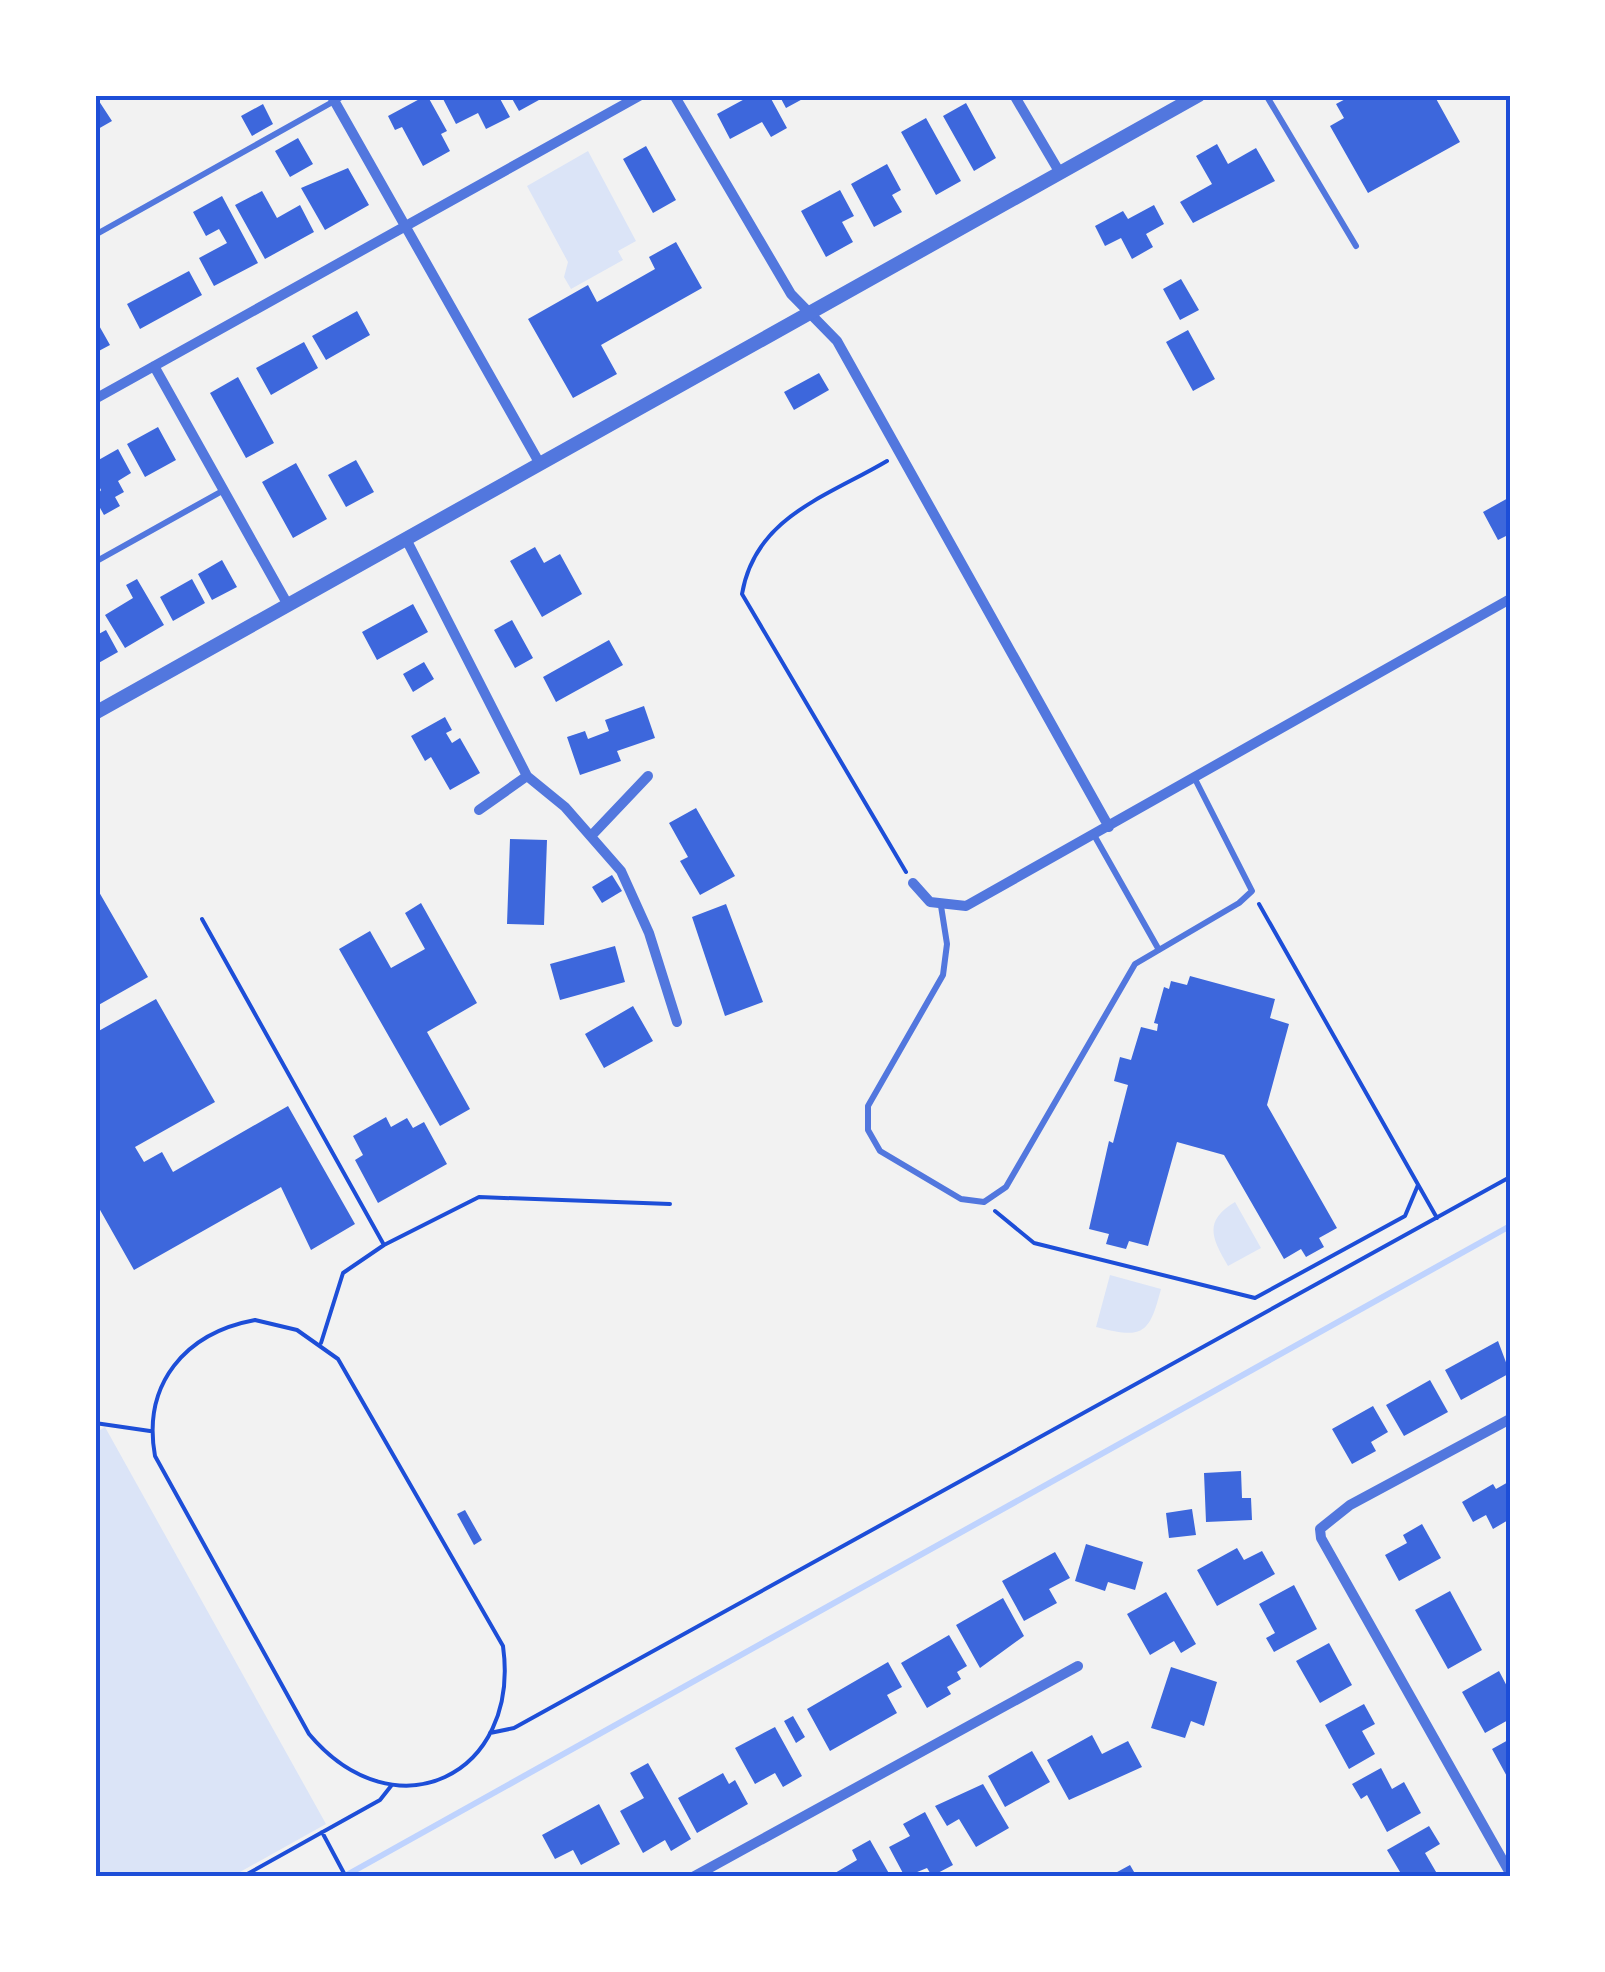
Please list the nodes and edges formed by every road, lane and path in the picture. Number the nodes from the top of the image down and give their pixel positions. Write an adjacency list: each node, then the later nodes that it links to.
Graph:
1 (640, 95): 8 (street)
2 (674, 95): 11 (street)
3 (1014, 95): 7 (street)
4 (1199, 95): 7 (street)
5 (1266, 95): 10 (lane)
6 (337, 97): 8 (street); 9 (lane)
7 (1060, 173): 11 (street)
8 (404, 225): 12 (street); 15 (street)
9 (95, 235)
10 (1356, 246)
11 (810, 313): 14 (street); 15 (street)
12 (154, 366): 13 (street); 16 (street)
13 (95, 399)
14 (900, 454): 26 (street); 29 (path)
15 (540, 464): 17 (street)
16 (224, 490): 18 (lane); 20 (street)
17 (406, 539): 20 (street); 22 (street)
18 (95, 562)
19 (1510, 600): 24 (street)
20 (288, 604): 21 (street)
21 (95, 713)
22 (527, 776): 25 (street); 27 (street)
23 (648, 776): 27 (street)
24 (1195, 779): 26 (street); 30 (lane)
25 (479, 810)
26 (1108, 827): 28 (street)
27 (592, 835): 34 (street)
28 (1094, 835): 31 (street); 33 (lane)
29 (913, 883): 31 (street)
30 (1252, 891): 33 (lane); 36 (path)
31 (941, 906): 37 (lane)
32 (202, 919): 40 (path)
33 (1159, 950): 37 (lane)
34 (678, 1022)
35 (1510, 1177): 39 (path)
36 (1418, 1185): 37 (path); 39 (path)
37 (984, 1202)
38 (670, 1204): 40 (path)
39 (1437, 1218): 46 (path)
40 (384, 1246): 41 (path)
41 (320, 1343): 44 (path); 46 (path)
42 (1510, 1419): 49 (street)
43 (95, 1423): 44 (path)
44 (150, 1431): 47 (path)
45 (1078, 1666): 52 (street)
46 (490, 1734): 47 (path)
47 (391, 1786): 48 (path)
48 (322, 1832): 50 (path); 51 (path)
49 (1510, 1873)
50 (242, 1877)
51 (346, 1877)
52 (693, 1877)

